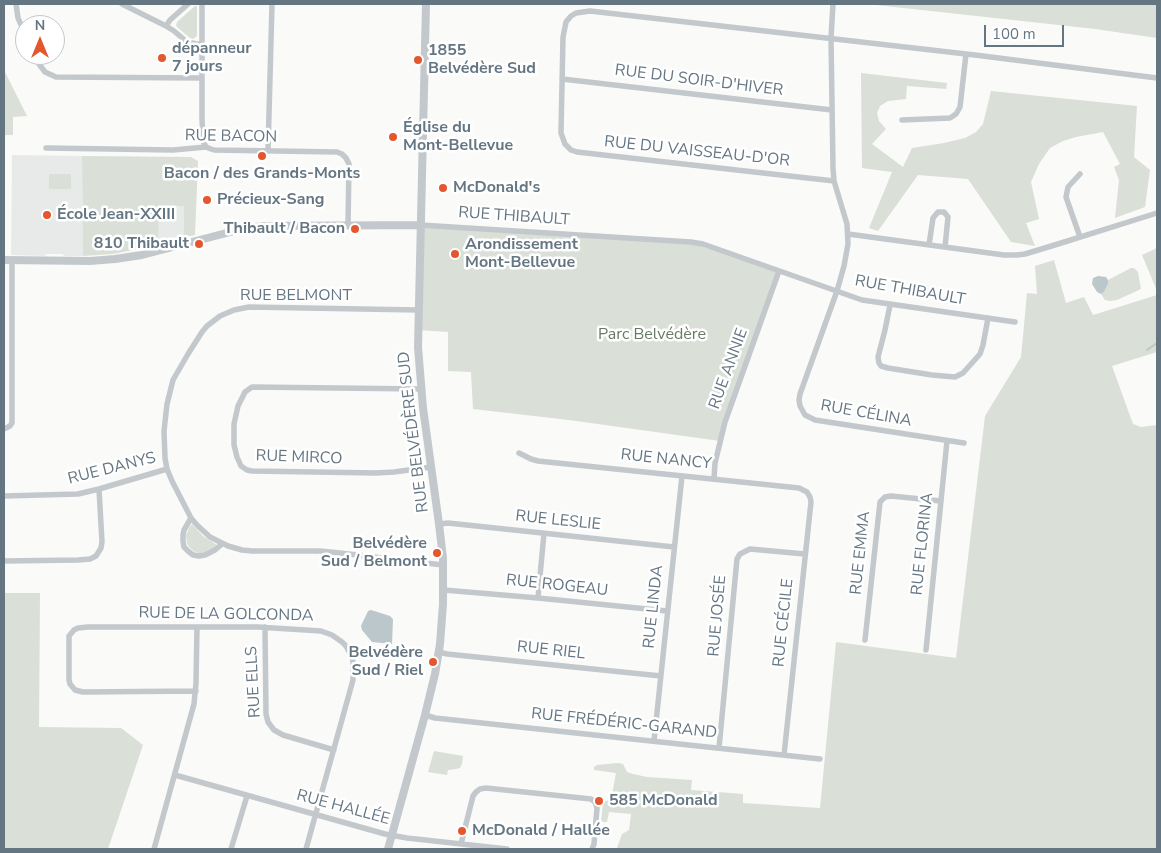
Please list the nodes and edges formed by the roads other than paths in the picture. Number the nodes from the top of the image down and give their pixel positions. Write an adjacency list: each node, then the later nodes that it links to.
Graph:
1 (122, 4): 7 (street)
2 (188, 4): 7 (street)
3 (202, 4): 9 (street)
4 (272, 4): 19 (street)
5 (426, 4): 24 (street, RUE BELVÉDÈRE SUD)
6 (832, 4): 8 (street, RUE CÉLINA)
7 (166, 26): 9 (street)
8 (831, 38): 10 (street); 14 (street); 15 (street, RUE CÉLINA)
9 (202, 45): 12 (street)
10 (966, 54): 13 (street); 16 (street)
11 (40, 65): 12 (street)
12 (202, 78): 17 (street)
13 (1157, 78)
14 (562, 79): 15 (street, RUE DU SOIR-D'HIVER); 21 (street, RUE DU VAISSEAU-D'OR)
15 (832, 110): 21 (street, RUE CÉLINA)
16 (902, 120)
17 (206, 147): 18 (street, RUE BACON); 19 (street, RUE BACON)
18 (46, 148)
19 (268, 151): 23 (street, RUE BACON)
20 (1080, 174): 26 (street)
21 (834, 181): 25 (street, RUE CÉLINA)
22 (1157, 213): 26 (street)
23 (348, 225): 24 (street, RUE THIBAULT); 29 (street, RUE THIBAULT)
24 (420, 225): 30 (street, RUE THIBAULT); 33 (street, RUE BELVÉDÈRE SUD)
25 (848, 234): 27 (street); 31 (street, RUE CÉLINA)
26 (1080, 237): 28 (street)
27 (929, 245): 28 (street); 28 (street)
28 (945, 247)
29 (8, 261): 37 (street)
30 (779, 271): 31 (street, RUE THIBAULT); 44 (street, RUE ANNIE)
31 (836, 291): 32 (street, RUE THIBAULT); 38 (street, RUE CÉLINA)
32 (890, 305): 34 (street, RUE THIBAULT); 34 (street)
33 (418, 310): 36 (street, RUE BELVÉDÈRE SUD); 42 (street, RUE BELMONT)
34 (988, 318): 35 (street, RUE THIBAULT)
35 (1015, 322)
36 (421, 389): 41 (street, RUE BELVÉDÈRE SUD); 41 (street, RUE MIRCO)
37 (7, 427)
38 (947, 441): 39 (street, RUE CÉLINA); 48 (street, RUE FLORINA)
39 (964, 443)
40 (519, 453): 43 (street, RUE NANCY)
41 (431, 467): 50 (street, RUE BELVÉDÈRE SUD)
42 (167, 469): 45 (street, RUE DANYS); 49 (street, RUE BELMONT)
43 (682, 476): 44 (street, RUE NANCY); 53 (street, RUE LINDA)
44 (714, 479): 46 (street, RUE NANCY)
45 (99, 489): 47 (street, RUE DANYS); 55 (street)
46 (809, 495): 54 (street, RUE CÉCILE)
47 (4, 496)
48 (941, 501): 62 (street, RUE EMMA); 63 (street, RUE FLORINA)
49 (191, 518): 52 (street, RUE BELMONT); 52 (street)
50 (439, 524): 51 (street, RUE LESLIE); 56 (street, RUE BELVÉDÈRE SUD)
51 (544, 533): 53 (street, RUE LESLIE); 58 (street)
52 (222, 544): 56 (street, RUE BELMONT)
53 (674, 547): 59 (street, RUE LINDA)
54 (805, 554): 69 (street, RUE JOSÉE); 71 (street, RUE CÉCILE)
55 (4, 561)
56 (443, 565): 57 (street, RUE BELVÉDÈRE SUD)
57 (444, 590): 58 (street, RUE ROGEAU); 64 (street, RUE BELVÉDÈRE SUD)
58 (538, 598): 59 (street, RUE ROGEAU)
59 (667, 611): 65 (street, RUE LINDA)
60 (197, 627): 61 (street, RUE DE LA GOLCONDA); 66 (street); 66 (street, RUE DE LA GOLCONDA)
61 (265, 627): 70 (street, RUE ELLS); 70 (street, RUE DE LA GOLCONDA)
62 (865, 640)
63 (926, 650)
64 (439, 652): 65 (street, RUE RIEL); 67 (street, RUE BELVÉDÈRE SUD)
65 (661, 676): 68 (street, RUE LINDA)
66 (196, 691): 73 (street)
67 (425, 715): 68 (street, RUE FRÉDÉRIC-GARAND); 76 (street, RUE BELVÉDÈRE SUD)
68 (654, 741): 69 (street, RUE FRÉDÉRIC-GARAND)
69 (719, 748): 71 (street, RUE FRÉDÉRIC-GARAND)
70 (334, 750): 75 (street, RUE DE LA GOLCONDA)
71 (784, 755): 72 (street, RUE FRÉDÉRIC-GARAND)
72 (820, 759)
73 (175, 775): 74 (street, RUE HALLÉE); 78 (street)
74 (247, 796): 75 (street, RUE HALLÉE); 79 (street)
75 (316, 815): 76 (street, RUE HALLÉE); 80 (street, RUE DE LA GOLCONDA)
76 (392, 836): 77 (street, RUE HALLÉE); 81 (street, RUE BELVÉDÈRE SUD)
77 (461, 844): 82 (street, RUE HALLÉE); 83 (street)
78 (154, 849)
79 (231, 849)
80 (306, 849)
81 (388, 849)
82 (508, 849)
83 (592, 849)

